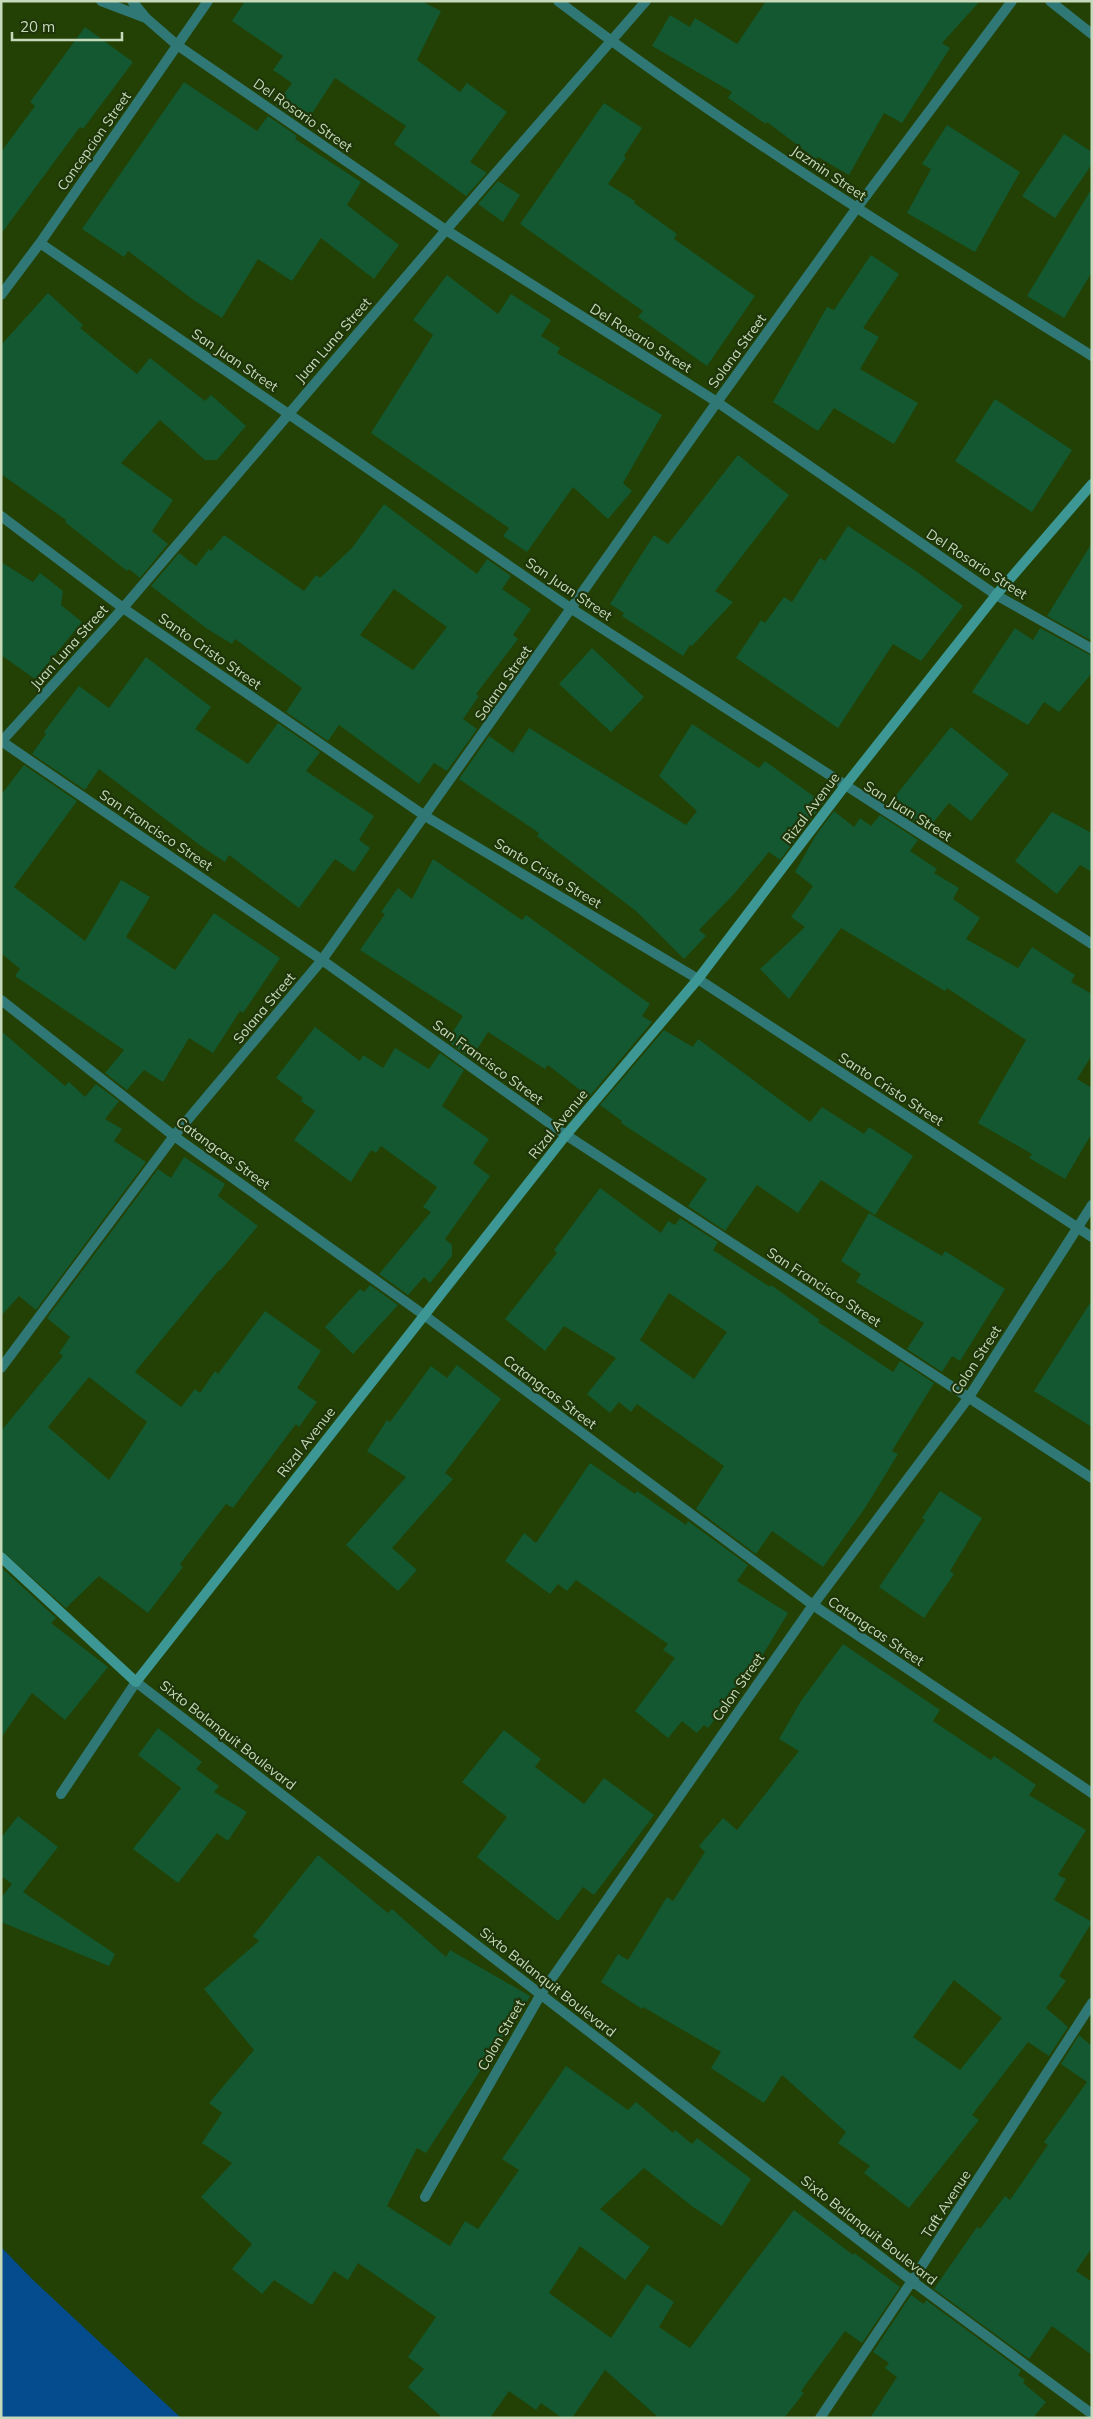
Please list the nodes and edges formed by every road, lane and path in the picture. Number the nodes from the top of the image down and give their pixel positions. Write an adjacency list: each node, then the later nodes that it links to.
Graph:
1 (102, 1): 8 (street)
2 (132, 1): 8 (street)
3 (208, 1): 11 (street, Concepcion Street)
4 (558, 1): 10 (street, Jazmin Street)
5 (646, 1): 10 (street, Juan Luna Street)
6 (1012, 1): 12 (street, Solana Street)
7 (1050, 1): 9 (street)
8 (146, 18): 11 (street, Del Rosario Street)
9 (1092, 34)
10 (610, 41): 12 (street, Jazmin Street); 13 (street, Juan Luna Street)
11 (177, 45): 13 (street, Del Rosario Street); 14 (street, Concepcion Street)
12 (856, 209): 16 (street, Jazmin Street); 17 (street, Solana Street)
13 (446, 230): 17 (street, Del Rosario Street); 18 (street, Juan Luna Street)
14 (40, 243): 15 (street, Concepcion Street); 18 (street, San Juan Street)
15 (1, 295)
16 (1092, 356)
17 (717, 402): 21 (street, Del Rosario Street); 23 (street, Solana Street)
18 (289, 413): 22 (street, Juan Luna Street); 23 (street, San Juan Street)
19 (1092, 484): 21 (street, Rizal Avenue)
20 (1, 516): 22 (street, Santo Cristo Street)
21 (996, 595): 24 (street, Del Rosario Street); 26 (street, Rizal Avenue)
22 (123, 608): 25 (street, Juan Luna Street); 27 (street, Santo Cristo Street)
23 (572, 609): 26 (street, San Juan Street); 27 (street, Solana Street)
24 (1092, 649)
25 (2, 741): 29 (street, San Francisco Street)
26 (844, 787): 28 (street, San Juan Street); 30 (street, Rizal Avenue)
27 (425, 816): 29 (street, Solana Street); 30 (street, Santo Cristo Street)
28 (1092, 944)
29 (322, 960): 32 (street, San Francisco Street); 33 (street, Solana Street)
30 (698, 979): 32 (street, Rizal Avenue); 35 (street, Santo Cristo Street)
31 (1, 1000): 33 (street, Catangcas Street)
32 (566, 1135): 37 (street, Rizal Avenue); 39 (street, San Francisco Street)
33 (174, 1136): 37 (street, Catangcas Street); 38 (street, Solana Street)
34 (1092, 1205): 35 (street, Colon Street)
35 (1077, 1228): 36 (street, Santo Cristo Street); 39 (street, Colon Street)
36 (1092, 1237)
37 (424, 1315): 42 (street, Catangcas Street); 43 (street, Rizal Avenue)
38 (1, 1368)
39 (969, 1397): 40 (street, San Francisco Street); 42 (street, Colon Street)
40 (1092, 1478)
41 (1, 1557): 43 (street, Sixto Balanquit Boulevard)
42 (813, 1605): 44 (street, Catangcas Street); 46 (street, Colon Street)
43 (136, 1682): 45 (street, Rizal Avenue); 46 (street, Sixto Balanquit Boulevard)
44 (1092, 1793)
45 (61, 1794)
46 (541, 1994): 48 (street, Colon Street); 49 (street, Sixto Balanquit Boulevard)
47 (1092, 2003): 49 (street, Taft Avenue)
48 (425, 2197)
49 (912, 2281): 50 (street, Sixto Balanquit Boulevard); 51 (street, Taft Avenue)
50 (1092, 2414)
51 (820, 2418)

